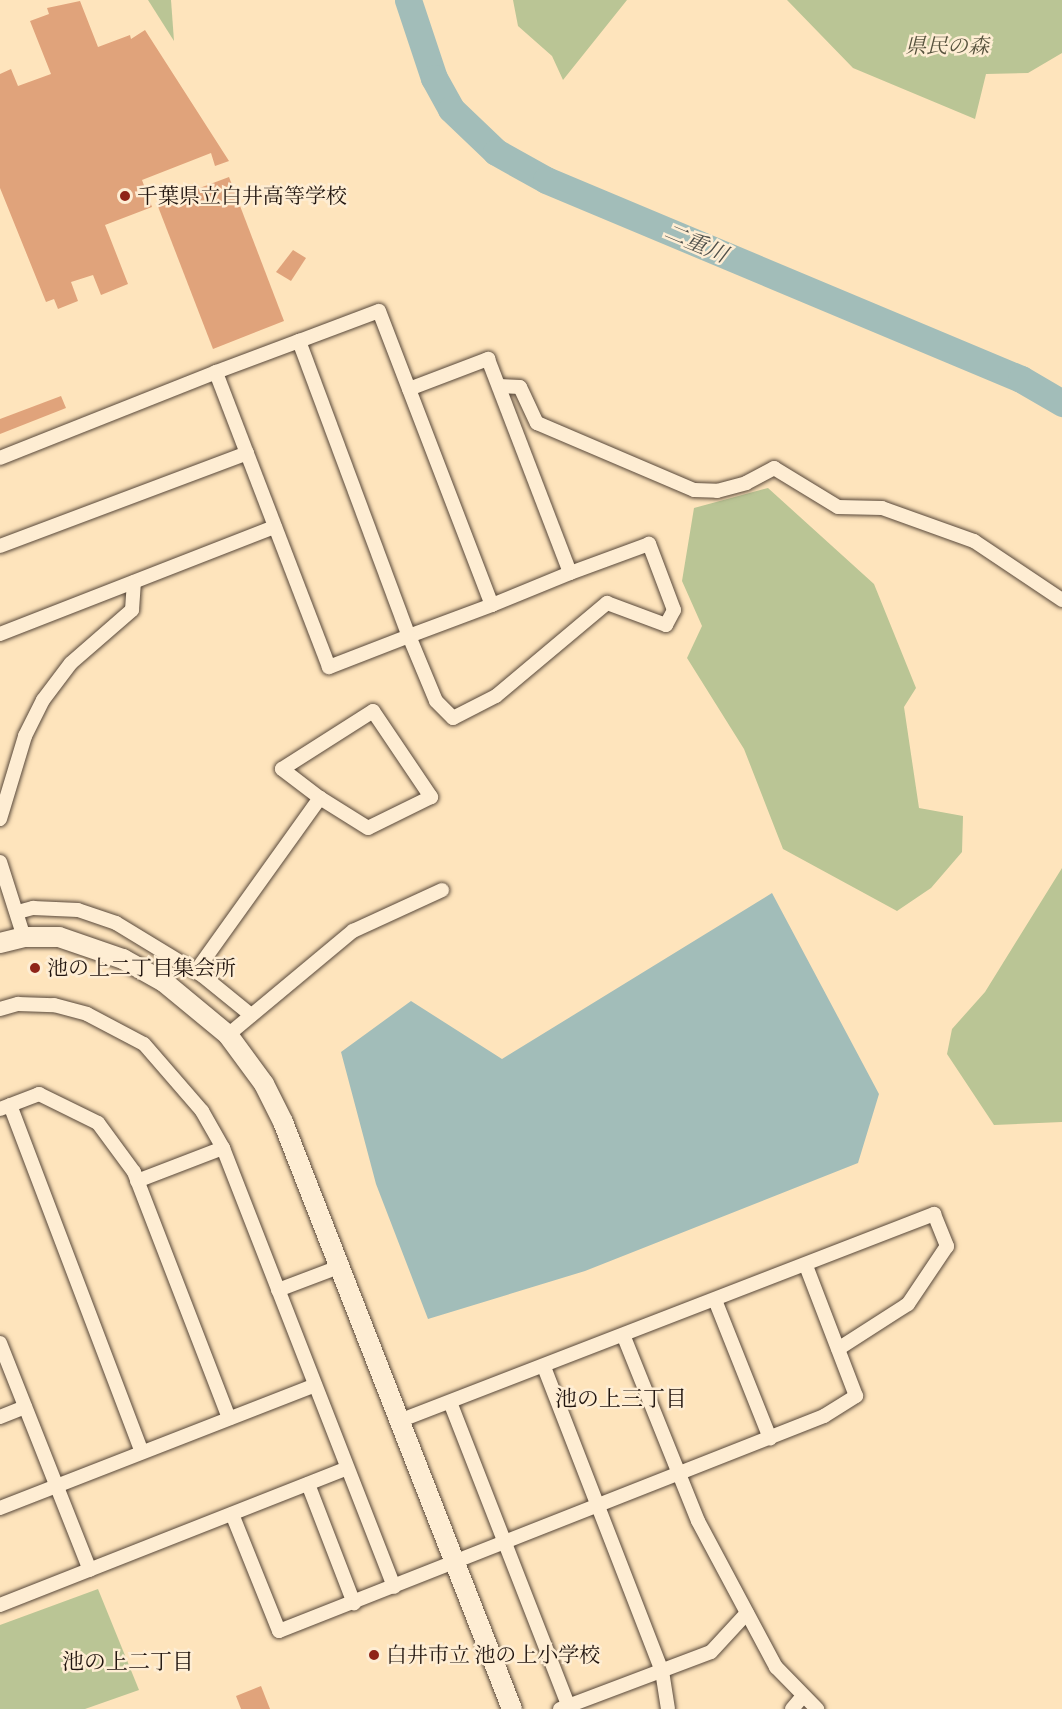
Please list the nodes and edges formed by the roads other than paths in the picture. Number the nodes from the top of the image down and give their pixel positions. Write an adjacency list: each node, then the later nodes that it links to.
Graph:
1 (299, 340): 2 (street); 4 (street); 14 (street)
2 (216, 372): 5 (street); 6 (street)
3 (499, 386): 4 (street); 9 (street); 11 (street)
4 (409, 389): 12 (street)
5 (247, 453): 7 (street); 8 (street)
6 (0, 458)
7 (275, 527): 10 (street); 14 (street)
8 (0, 546)
9 (570, 573): 12 (street); 14 (street)
10 (134, 582): 13 (street); 16 (street)
11 (1062, 600)
12 (492, 604): 14 (street)
13 (0, 634)
14 (409, 636)
15 (0, 778): 16 (street)
16 (6, 792): 18 (street)
17 (320, 798): 17 (street); 24 (street)
18 (0, 819)
19 (0, 862): 21 (street)
20 (442, 890): 26 (street)
21 (18, 912): 22 (street); 24 (street)
22 (24, 937): 23 (street); 27 (street)
23 (0, 943)
24 (196, 971): 26 (street)
25 (0, 1009): 29 (street)
26 (251, 1015): 27 (street)
27 (228, 1035): 32 (street)
28 (5, 1107): 30 (street); 46 (street)
29 (222, 1148): 30 (street); 33 (street)
30 (137, 1181): 43 (street)
31 (806, 1266): 34 (street); 37 (street); 37 (street)
32 (339, 1267): 33 (street); 44 (street)
33 (278, 1290): 39 (street)
34 (715, 1300): 35 (street); 45 (street)
35 (624, 1337): 38 (street); 48 (street)
36 (0, 1343): 41 (street)
37 (838, 1349): 45 (street)
38 (544, 1367): 40 (street); 51 (street)
39 (315, 1385): 43 (street); 47 (street)
40 (450, 1402): 44 (street); 54 (street)
41 (25, 1407): 42 (street); 50 (street)
42 (0, 1417)
43 (229, 1418): 46 (street)
44 (399, 1421): 55 (street)
45 (770, 1438): 48 (street)
46 (142, 1452): 50 (street)
47 (347, 1468): 49 (street); 57 (street)
48 (680, 1475): 51 (street); 60 (street)
49 (308, 1484): 53 (street); 58 (street)
50 (56, 1486): 52 (street); 56 (street)
51 (599, 1507): 54 (street); 61 (street)
52 (0, 1508)
53 (232, 1514): 56 (street); 58 (street)
54 (507, 1543): 55 (street); 63 (street)
55 (456, 1563): 57 (street); 64 (street)
56 (90, 1570): 59 (street)
57 (394, 1587): 58 (street)
58 (354, 1602)
59 (0, 1605)
60 (747, 1613): 61 (street); 62 (street)
61 (662, 1671): 63 (street); 65 (street)
62 (803, 1696): 66 (street); 67 (street)
63 (566, 1708)
64 (512, 1709)
65 (668, 1709)
66 (792, 1709)
67 (817, 1709)

